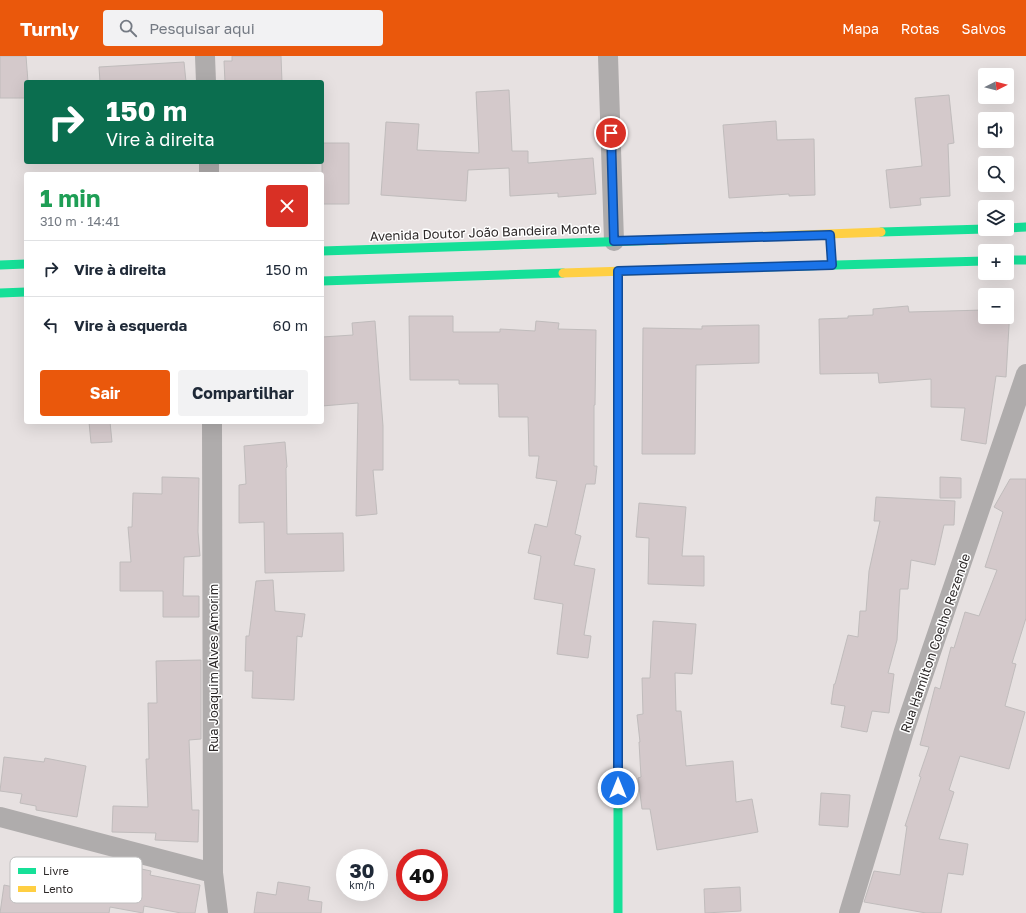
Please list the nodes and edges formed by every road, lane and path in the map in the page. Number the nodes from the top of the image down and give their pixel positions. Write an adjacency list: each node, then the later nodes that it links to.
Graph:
1 (205, 56): 3 (street)
2 (608, 56): 7 (street)
3 (206, 80)
4 (1026, 227): 5 (main road)
5 (1014, 228)
6 (978, 229): 7 (main road, Avenida Doutor João Bandeira Monte)
7 (614, 241): 8 (main road, Avenida Doutor João Bandeira Monte)
8 (324, 251)
9 (1014, 260): 10 (main road)
10 (1026, 260)
11 (978, 261): 14 (main road)
12 (24, 264): 13 (main road)
13 (0, 265)
14 (618, 271): 15 (main road); 23 (main road)
15 (324, 281)
16 (24, 292): 17 (main road)
17 (0, 293)
18 (1026, 374): 24 (street, Rua Hamilton Coelho Rezende)
19 (212, 424): 21 (street, Rua Joaquim Alves Amorim)
20 (0, 817): 21 (street)
21 (214, 873): 22 (street, Rua Joaquim Alves Amorim)
22 (218, 913)
23 (618, 913)
24 (849, 913)

